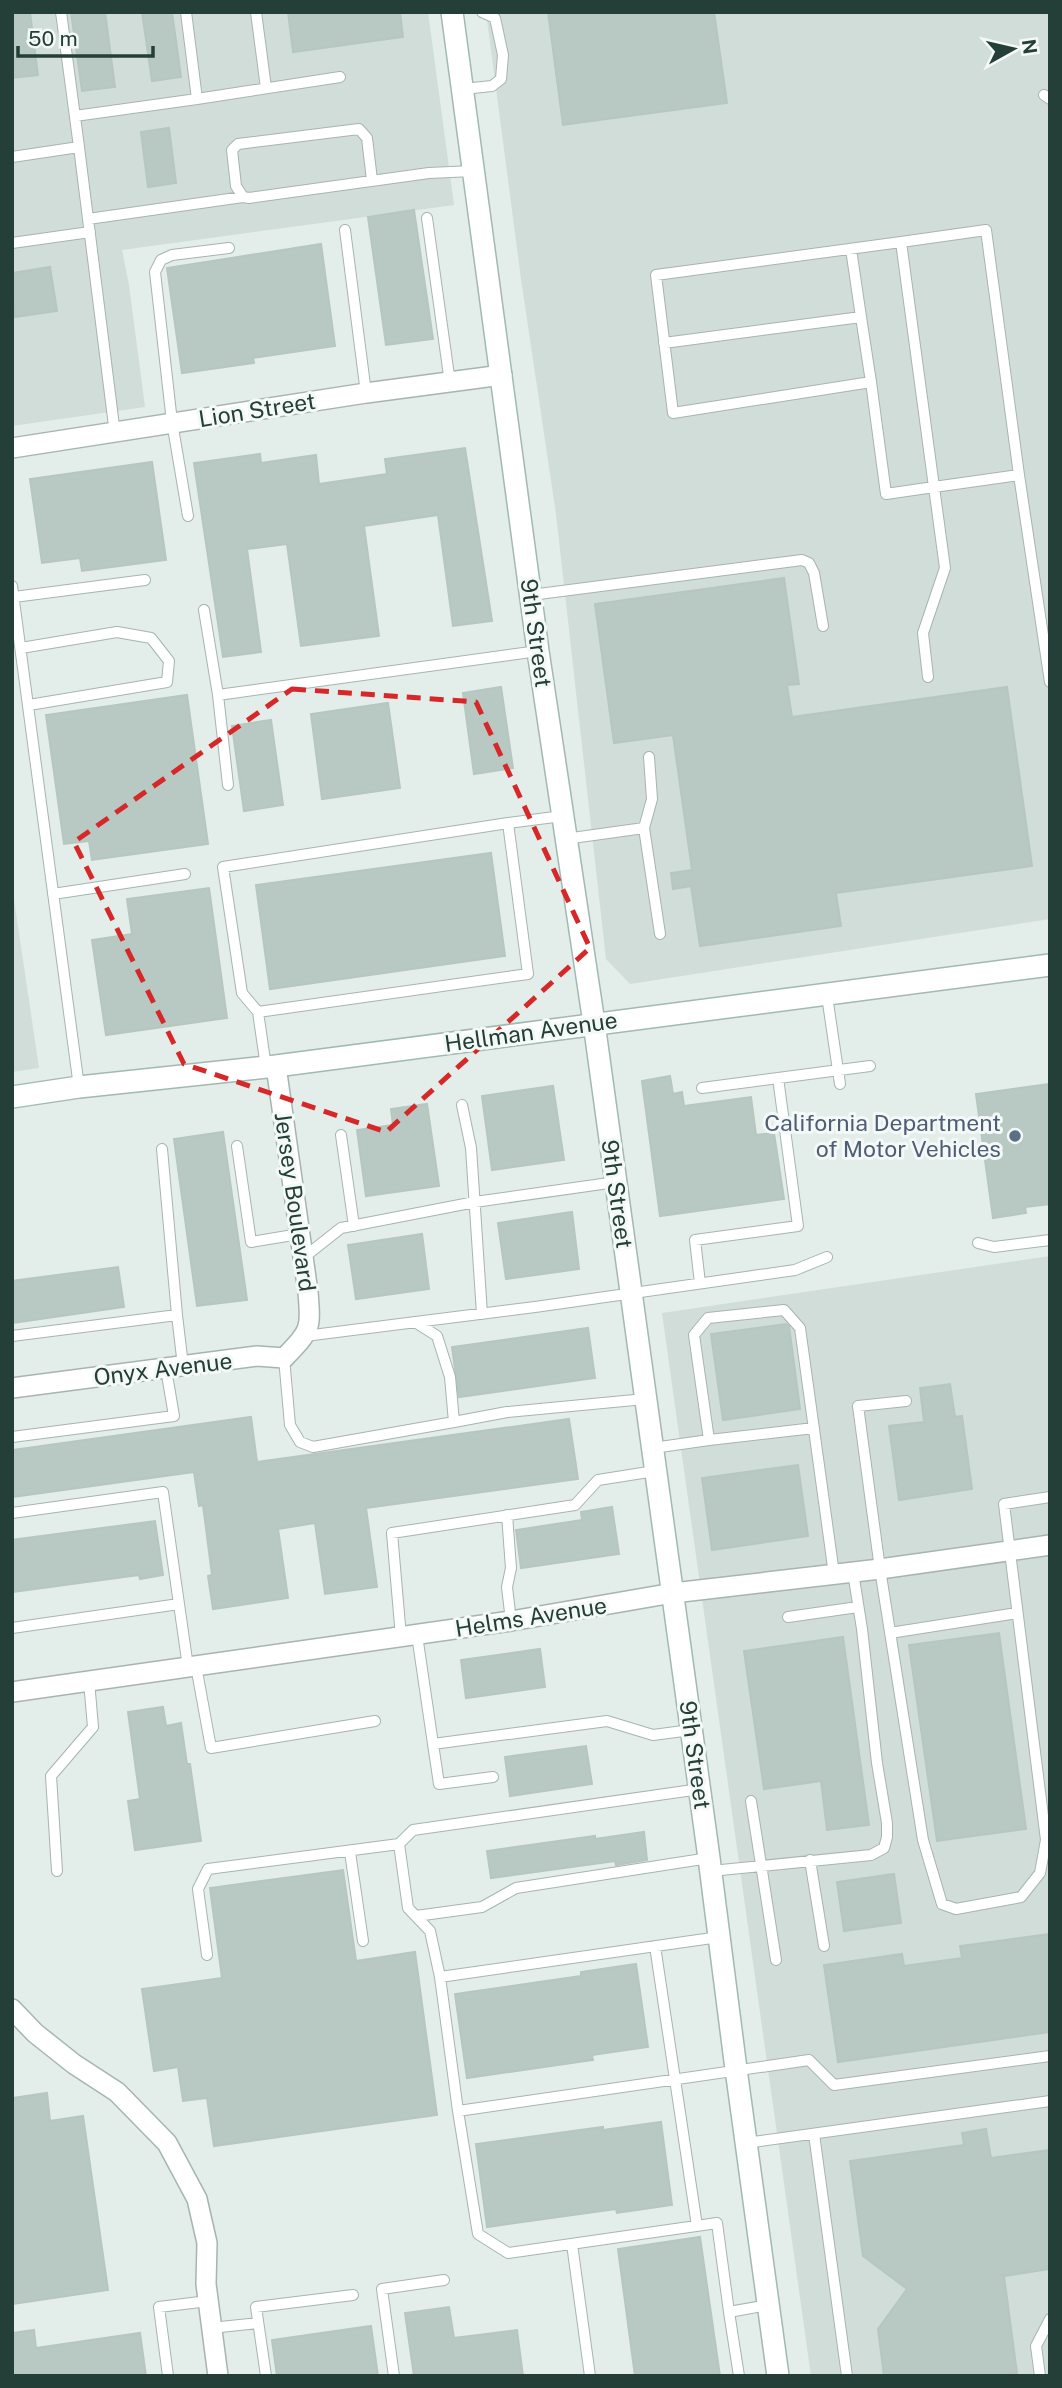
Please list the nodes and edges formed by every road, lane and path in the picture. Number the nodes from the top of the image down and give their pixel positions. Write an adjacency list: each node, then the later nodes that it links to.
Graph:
1 (61, 12): 11 (lane)
2 (186, 12): 10 (lane)
3 (256, 12): 8 (lane)
4 (464, 12): 6 (lane)
5 (482, 12): 9 (lane)
6 (452, 13): 9 (street, 9th Street)
7 (340, 77): 8 (lane)
8 (266, 88): 10 (lane)
9 (463, 89): 14 (street, 9th Street)
10 (197, 99): 11 (lane)
11 (75, 116): 12 (lane)
12 (79, 147): 13 (lane); 18 (lane)
13 (12, 156)
14 (474, 172): 15 (lane); 27 (street, 9th Street)
15 (372, 180): 16 (lane); 16 (lane)
16 (243, 197): 18 (lane)
17 (427, 218): 29 (lane)
18 (88, 219): 20 (lane)
19 (345, 230): 30 (lane)
20 (90, 232): 22 (lane); 32 (lane)
21 (901, 242): 24 (lane); 34 (lane); 35 (lane)
22 (12, 243)
23 (229, 248): 31 (lane)
24 (851, 249): 25 (lane); 26 (lane)
25 (861, 317): 26 (lane); 28 (lane)
26 (664, 343): 28 (lane)
27 (502, 375): 29 (street, Lion Street); 39 (street, 9th Street)
28 (871, 382): 35 (lane)
29 (451, 383): 30 (street, Lion Street)
30 (366, 393): 31 (street, Lion Street)
31 (173, 422): 32 (street, Lion Street); 36 (lane)
32 (115, 434): 33 (street, Lion Street)
33 (12, 448)
34 (1019, 475): 35 (lane); 45 (lane)
35 (934, 487): 44 (lane)
36 (188, 516)
37 (145, 580): 38 (lane)
38 (13, 592): 42 (lane)
39 (531, 595): 41 (lane); 43 (street, 9th Street)
40 (204, 610): 46 (lane)
41 (823, 626)
42 (21, 648): 47 (lane); 47 (lane)
43 (538, 651): 46 (lane); 50 (street, 9th Street)
44 (928, 677)
45 (1050, 682)
46 (218, 695): 49 (lane)
47 (29, 705): 55 (lane)
48 (649, 757): 52 (lane)
49 (228, 785)
50 (562, 816): 51 (lane); 53 (street, 9th Street)
51 (508, 823): 59 (lane); 59 (lane)
52 (644, 828): 53 (lane); 56 (lane)
53 (565, 839): 60 (street, 9th Street)
54 (185, 874): 55 (lane)
55 (53, 894): 66 (lane)
56 (660, 934)
57 (1050, 965): 58 (street, Hellman Avenue)
58 (827, 996): 60 (street, Hellman Avenue); 63 (lane)
59 (258, 1012): 62 (lane)
60 (594, 1023): 62 (street, Hellman Avenue); 73 (street, 9th Street)
61 (870, 1066): 63 (lane)
62 (271, 1067): 66 (street, Hellman Avenue); 76 (street, Jersey Boulevard)
63 (839, 1070): 64 (lane); 65 (lane)
64 (778, 1078): 67 (lane); 81 (lane)
65 (841, 1084)
66 (79, 1087): 68 (street, Hellman Avenue)
67 (702, 1088)
68 (12, 1097)
69 (462, 1105): 74 (lane)
70 (341, 1135): 75 (lane)
71 (237, 1146): 76 (lane)
72 (162, 1149): 84 (lane)
73 (616, 1182): 74 (lane); 82 (street, 9th Street)
74 (475, 1202): 75 (lane); 83 (lane)
75 (354, 1226): 80 (lane)
76 (299, 1234): 80 (street, Jersey Boulevard)
77 (1050, 1240): 78 (lane)
78 (978, 1243)
79 (827, 1257): 81 (lane)
80 (303, 1258): 87 (street, Jersey Boulevard)
81 (700, 1283): 82 (lane)
82 (631, 1292): 83 (lane); 91 (street, 9th Street)
83 (482, 1314): 85 (lane)
84 (177, 1315): 86 (lane); 89 (lane)
85 (414, 1322): 87 (lane); 93 (lane)
86 (12, 1336)
87 (305, 1336): 88 (street)
88 (284, 1358): 89 (street, Onyx Avenue); 93 (lane)
89 (175, 1368): 90 (street, Onyx Avenue); 95 (lane)
90 (12, 1388)
91 (645, 1399): 93 (lane); 97 (street, 9th Street)
92 (905, 1401): 104 (lane)
93 (454, 1422)
94 (814, 1427): 96 (lane); 96 (lane); 105 (lane)
95 (12, 1437)
96 (709, 1440): 97 (lane)
97 (652, 1448): 98 (street, 9th Street)
98 (655, 1471): 101 (lane); 106 (street, 9th Street)
99 (1050, 1497): 103 (lane)
100 (12, 1513): 107 (lane)
101 (507, 1515): 111 (lane); 114 (lane)
102 (1050, 1545): 103 (street, Helms Avenue)
103 (1009, 1551): 104 (street, Helms Avenue); 109 (lane)
104 (880, 1569): 105 (street, Helms Avenue); 113 (lane)
105 (844, 1573): 106 (street, Helms Avenue); 108 (lane)
106 (673, 1593): 111 (street, Helms Avenue); 119 (street, 9th Street)
107 (179, 1604): 112 (lane); 115 (lane)
108 (858, 1607): 110 (lane); 126 (lane)
109 (1017, 1613): 113 (lane); 113 (lane)
110 (789, 1618)
111 (511, 1621): 114 (street, Helms Avenue)
112 (12, 1628)
113 (890, 1633)
114 (409, 1636): 115 (street, Helms Avenue); 120 (lane)
115 (192, 1666): 116 (street, Helms Avenue); 118 (lane)
116 (89, 1681): 117 (street, Helms Avenue); 129 (lane)
117 (12, 1692)
118 (375, 1721)
119 (692, 1730): 120 (lane); 122 (street, 9th Street)
120 (433, 1744): 121 (lane)
121 (493, 1777)
122 (699, 1789): 124 (lane); 127 (street, 9th Street)
123 (751, 1801): 128 (lane)
124 (399, 1844): 125 (lane); 130 (lane)
125 (350, 1852): 132 (lane); 135 (lane)
126 (810, 1860): 128 (lane); 134 (lane)
127 (710, 1864): 128 (lane); 130 (lane); 131 (street, 9th Street)
128 (762, 1865): 136 (lane)
129 (57, 1871)
130 (416, 1916): 137 (lane)
131 (719, 1937): 133 (lane); 140 (street, 9th Street)
132 (363, 1941)
133 (655, 1945): 137 (lane); 141 (lane)
134 (824, 1945)
135 (207, 1955)
136 (776, 1959)
137 (440, 1977): 143 (lane)
138 (12, 2009): 150 (street)
139 (1050, 2056): 140 (lane)
140 (736, 2069): 141 (lane); 145 (street, 9th Street)
141 (676, 2078): 143 (lane); 146 (lane)
142 (1050, 2101): 144 (lane)
143 (458, 2111): 147 (lane)
144 (814, 2134): 145 (lane); 164 (lane)
145 (746, 2143): 151 (street, 9th Street)
146 (697, 2226): 147 (lane); 152 (lane)
147 (572, 2244): 161 (lane)
148 (444, 2280): 160 (lane)
149 (353, 2295): 154 (lane)
150 (208, 2301): 155 (street); 157 (lane)
151 (769, 2305): 152 (lane); 163 (street, 9th Street)
152 (729, 2312): 162 (lane)
153 (1050, 2319): 156 (lane)
154 (258, 2323): 155 (lane); 159 (lane)
155 (211, 2328): 158 (street)
156 (1047, 2330): 165 (lane)
157 (168, 2376)
158 (218, 2376)
159 (266, 2376)
160 (394, 2376)
161 (590, 2376)
162 (739, 2376)
163 (779, 2376)
164 (847, 2376)
165 (1040, 2376)

